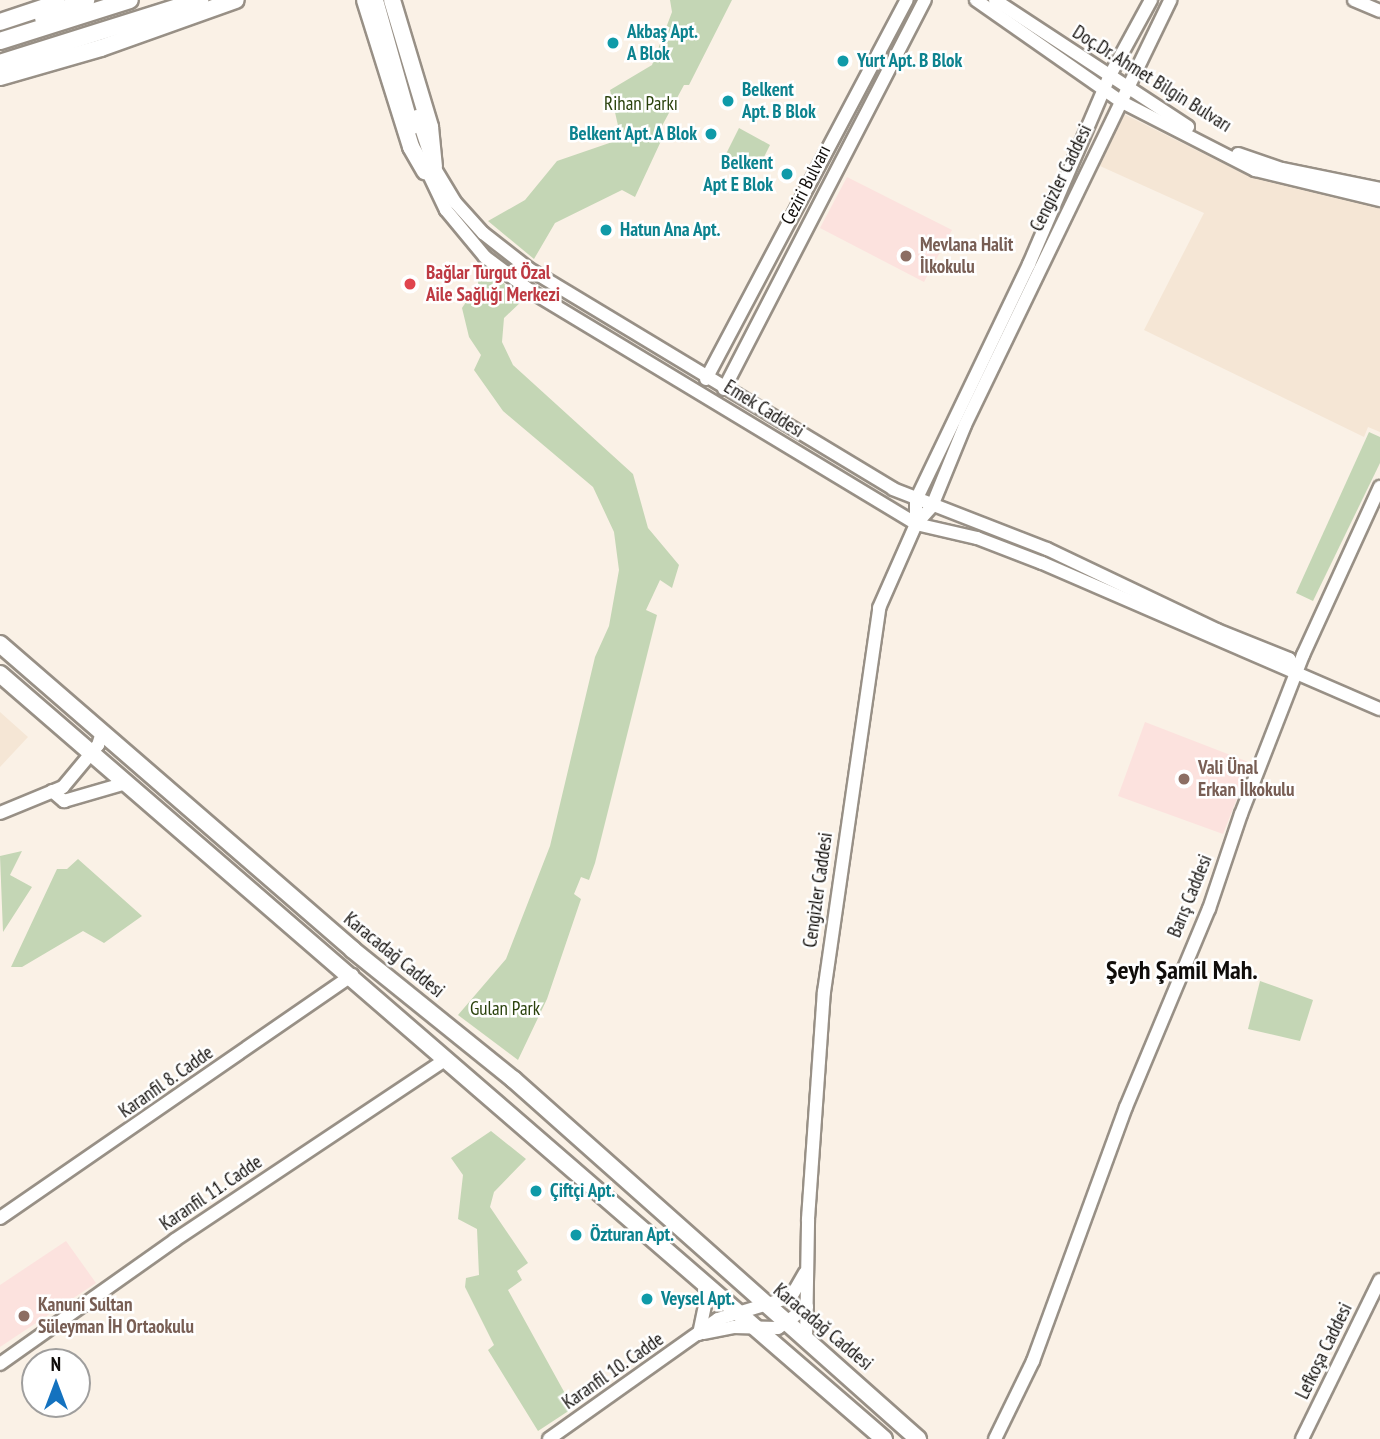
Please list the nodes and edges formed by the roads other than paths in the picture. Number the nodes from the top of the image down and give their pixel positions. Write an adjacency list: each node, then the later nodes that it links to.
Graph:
1 (66, 0): 18 (highway)
2 (86, 0): 20 (highway)
3 (130, 0): 20 (highway)
4 (200, 0): 21 (highway)
5 (236, 0): 19 (highway)
6 (365, 0): 26 (highway)
7 (377, 0): 26 (street, Emek Caddesi)
8 (383, 0): 26 (street, Emek Caddesi)
9 (392, 0): 26 (highway)
10 (907, 0): 29 (street, Ceziri Bulvarı)
11 (925, 0): 30 (street, Ceziri Bulvarı)
12 (976, 0): 23 (street, Doç.Dr. Ahmet Bilgin Bulvarı)
13 (995, 0): 23 (street, Doç.Dr. Ahmet Bilgin Bulvarı)
14 (1151, 0): 23 (street, Cengizler Caddesi)
15 (1170, 0): 24 (street, Cengizler Caddesi)
16 (1354, 0): 17 (street)
17 (1380, 11)
18 (0, 22)
19 (167, 24): 21 (highway); 22 (highway)
20 (0, 39)
21 (7, 61)
22 (0, 77)
23 (1106, 82): 24 (street, Doç.Dr. Ahmet Bilgin Bulvarı); 25 (street, Doç.Dr. Ahmet Bilgin Bulvarı); 32 (street, Cengizler Caddesi)
24 (1126, 85): 25 (street, Cengizler Caddesi); 27 (street, Doç.Dr. Ahmet Bilgin Bulvarı)
25 (1120, 102): 28 (street, Doç.Dr. Ahmet Bilgin Bulvarı); 33 (street, Cengizler Caddesi)
26 (430, 169): 29 (street, Emek Caddesi); 34 (street, Emek Caddesi)
27 (1380, 189)
28 (1380, 200)
29 (706, 379): 30 (street, Emek Caddesi)
30 (724, 389): 32 (street, Emek Caddesi)
31 (1380, 487): 36 (street, Barış Caddesi)
32 (916, 500): 33 (street, Emek Caddesi); 34 (street, Cengizler Caddesi)
33 (932, 506): 34 (street, Cengizler Caddesi); 36 (street, Emek Caddesi)
34 (916, 524): 36 (street, Emek Caddesi); 49 (street, Cengizler Caddesi)
35 (0, 644): 39 (highway, Karacadağ Caddesi)
36 (1297, 672): 38 (street, Emek Caddesi); 64 (street, Barış Caddesi)
37 (0, 674): 40 (highway)
38 (1380, 709)
39 (86, 719): 40 (highway); 41 (highway, Karacadağ Caddesi)
40 (62, 729): 42 (highway)
41 (102, 733): 42 (street); 52 (highway, Karacadağ Caddesi)
42 (90, 756): 43 (highway); 44 (street)
43 (123, 784): 44 (street); 46 (highway)
44 (52, 791): 45 (street)
45 (0, 813)
46 (352, 975): 47 (highway); 48 (street, Karanfil 8. Cadde)
47 (446, 1059): 51 (highway); 59 (street, Karanfil 11. Cadde)
48 (0, 1218)
49 (807, 1269): 52 (street, Cengizler Caddesi); 53 (street, Cengizler Caddesi)
50 (1380, 1280): 60 (street, Lefkoşa Caddesi)
51 (708, 1291): 54 (highway); 57 (street)
52 (766, 1306): 54 (street, Cengizler Caddesi); 55 (highway, Karacadağ Caddesi)
53 (807, 1307): 55 (street); 58 (street, Cengizler Caddesi)
54 (734, 1312): 56 (highway); 57 (street, Karanfil 10. Cadde)
55 (788, 1323): 56 (street, Karanfil 10. Cadde); 58 (highway, Karacadağ Caddesi)
56 (754, 1330): 57 (street, Karanfil 10. Cadde); 62 (highway)
57 (699, 1334): 61 (street, Karanfil 10. Cadde)
58 (806, 1339): 63 (highway, Karacadağ Caddesi)
59 (0, 1364)
60 (1302, 1438)
61 (550, 1439)
62 (884, 1439)
63 (918, 1439)
64 (995, 1439)

